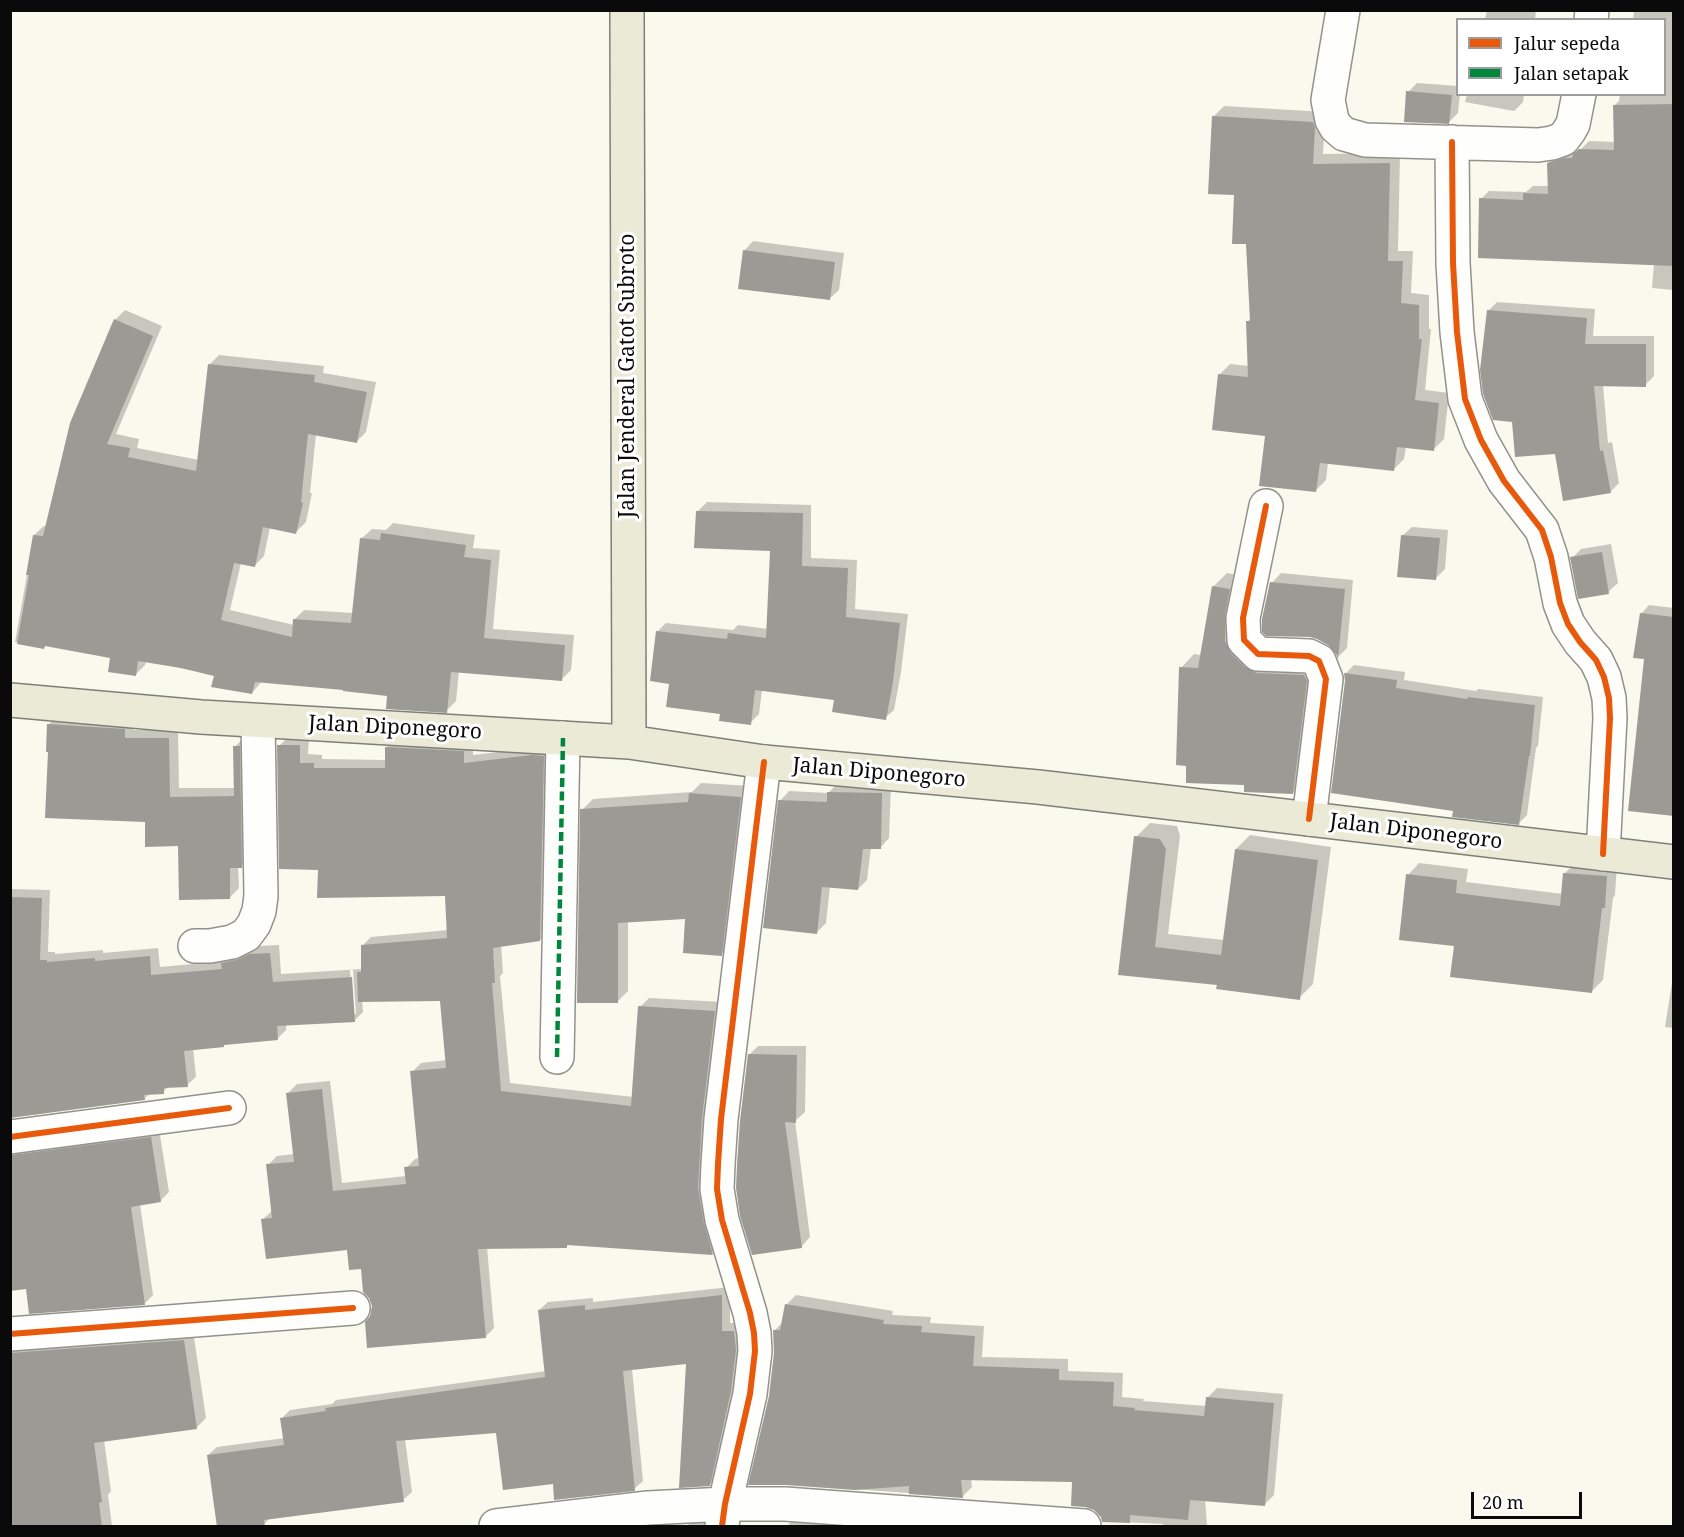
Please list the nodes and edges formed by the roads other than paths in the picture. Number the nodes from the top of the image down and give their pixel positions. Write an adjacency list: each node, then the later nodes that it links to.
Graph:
1 (627, 10): 9 (main road, Jalan Jenderal Gatot Subroto)
2 (1343, 10): 4 (street)
3 (1579, 96): 4 (street)
4 (1452, 142): 12 (street)
5 (1266, 506): 11 (street)
6 (10, 700): 7 (main road, Jalan Diponegoro)
7 (258, 721): 8 (main road, Jalan Diponegoro); 14 (street)
8 (563, 738): 9 (main road, Jalan Diponegoro); 15 (street)
9 (629, 742): 10 (main road, Jalan Diponegoro)
10 (764, 762): 11 (main road, Jalan Diponegoro); 20 (street)
11 (1309, 819): 12 (main road, Jalan Diponegoro)
12 (1603, 854): 13 (main road, Jalan Diponegoro)
13 (1674, 862)
14 (195, 946)
15 (556, 1057)
16 (229, 1108): 17 (street)
17 (10, 1137)
18 (352, 1308): 19 (street)
19 (10, 1334)
20 (724, 1515): 21 (street); 22 (street)
21 (496, 1527)
22 (1083, 1527)

